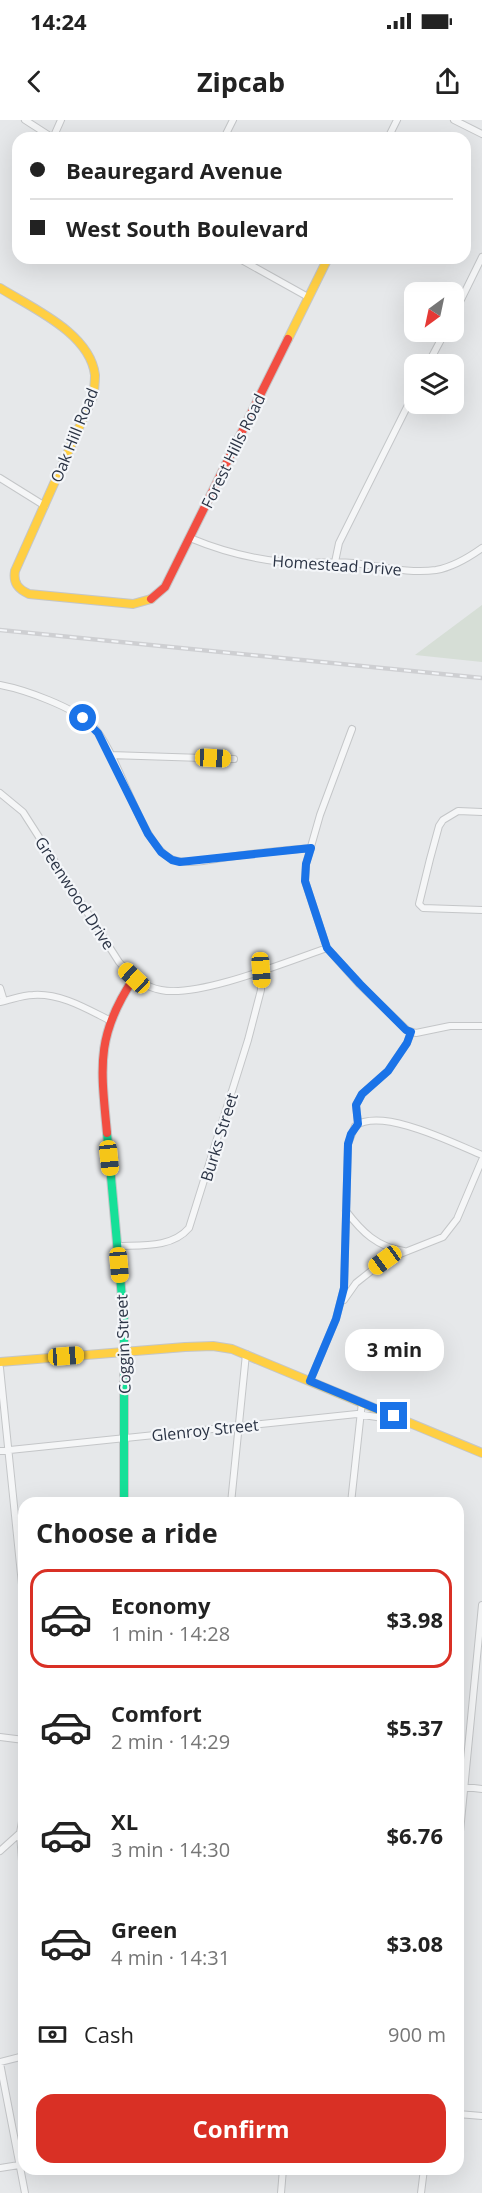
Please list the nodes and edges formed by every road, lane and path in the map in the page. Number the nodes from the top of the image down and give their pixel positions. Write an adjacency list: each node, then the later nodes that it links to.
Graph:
1 (25, 120): 3 (street)
2 (454, 120): 4 (street)
3 (43, 132)
4 (482, 134)
5 (482, 257): 9 (street)
6 (249, 264): 10 (street)
7 (325, 264): 10 (street, Forest Hills Road)
8 (0, 288): 13 (street, Oak Hill Road)
9 (464, 294)
10 (308, 297): 14 (street, Forest Hills Road)
11 (404, 413): 16 (street)
12 (0, 478): 13 (street)
13 (45, 506): 17 (street, Oak Hill Road)
14 (190, 538): 16 (street, Homestead Drive); 17 (street, Forest Hills Road)
15 (482, 548): 16 (street, Homestead Drive)
16 (335, 562)
17 (107, 602)
18 (0, 686): 20 (street)
19 (352, 729): 24 (street)
20 (110, 754): 21 (street); 24 (street)
21 (234, 759)
22 (0, 793): 28 (street, Greenwood Drive)
23 (482, 812): 25 (street)
24 (311, 848): 26 (street)
25 (482, 910)
26 (327, 948): 27 (street, Greenwood Drive); 33 (street)
27 (261, 970): 28 (street, Greenwood Drive); 38 (street, Burks Street)
28 (134, 978): 31 (street, Coggin Street)
29 (0, 988): 30 (street)
30 (2, 1002): 31 (street)
31 (111, 1021): 38 (street, Coggin Street)
32 (482, 1026): 33 (street)
33 (411, 1032): 34 (street)
34 (358, 1124): 35 (street); 37 (street)
35 (482, 1155)
36 (482, 1160): 39 (street)
37 (346, 1211): 39 (street); 40 (street)
38 (118, 1246): 41 (street, Coggin Street)
39 (405, 1251): 40 (street)
40 (340, 1306): 45 (street)
41 (124, 1352): 42 (street); 43 (street); 50 (street, Coggin Street)
42 (246, 1354): 45 (street); 49 (street)
43 (0, 1362)
44 (0, 1368): 51 (street)
45 (310, 1381): 46 (street)
46 (362, 1402): 47 (street); 48 (street)
47 (361, 1414): 48 (street, Glenroy Street); 49 (street, Glenroy Street); 56 (street)
48 (410, 1423): 53 (street)
49 (239, 1426): 50 (street, Glenroy Street); 55 (street)
50 (124, 1439): 51 (street, Glenroy Street); 54 (street, Coggin Street)
51 (8, 1450): 52 (street, Glenroy Street); 57 (street)
52 (0, 1451)
53 (482, 1454)
54 (124, 1497)
55 (232, 1497)
56 (352, 1497)
57 (18, 1546)
58 (482, 1605): 61 (street)
59 (0, 1737): 60 (street)
60 (18, 1739)
61 (464, 1760)
62 (464, 1786): 63 (street)
63 (482, 1789)
64 (18, 1835): 65 (street)
65 (0, 1851)
66 (18, 2058): 67 (street)
67 (0, 2062): 70 (street)
68 (464, 2114): 69 (street)
69 (482, 2116)
70 (18, 2160)
71 (18, 2165): 72 (street)
72 (0, 2168)
73 (21, 2175): 76 (street)
74 (282, 2175): 77 (street)
75 (423, 2175): 78 (street)
76 (25, 2193)
77 (281, 2193)
78 (421, 2193)

